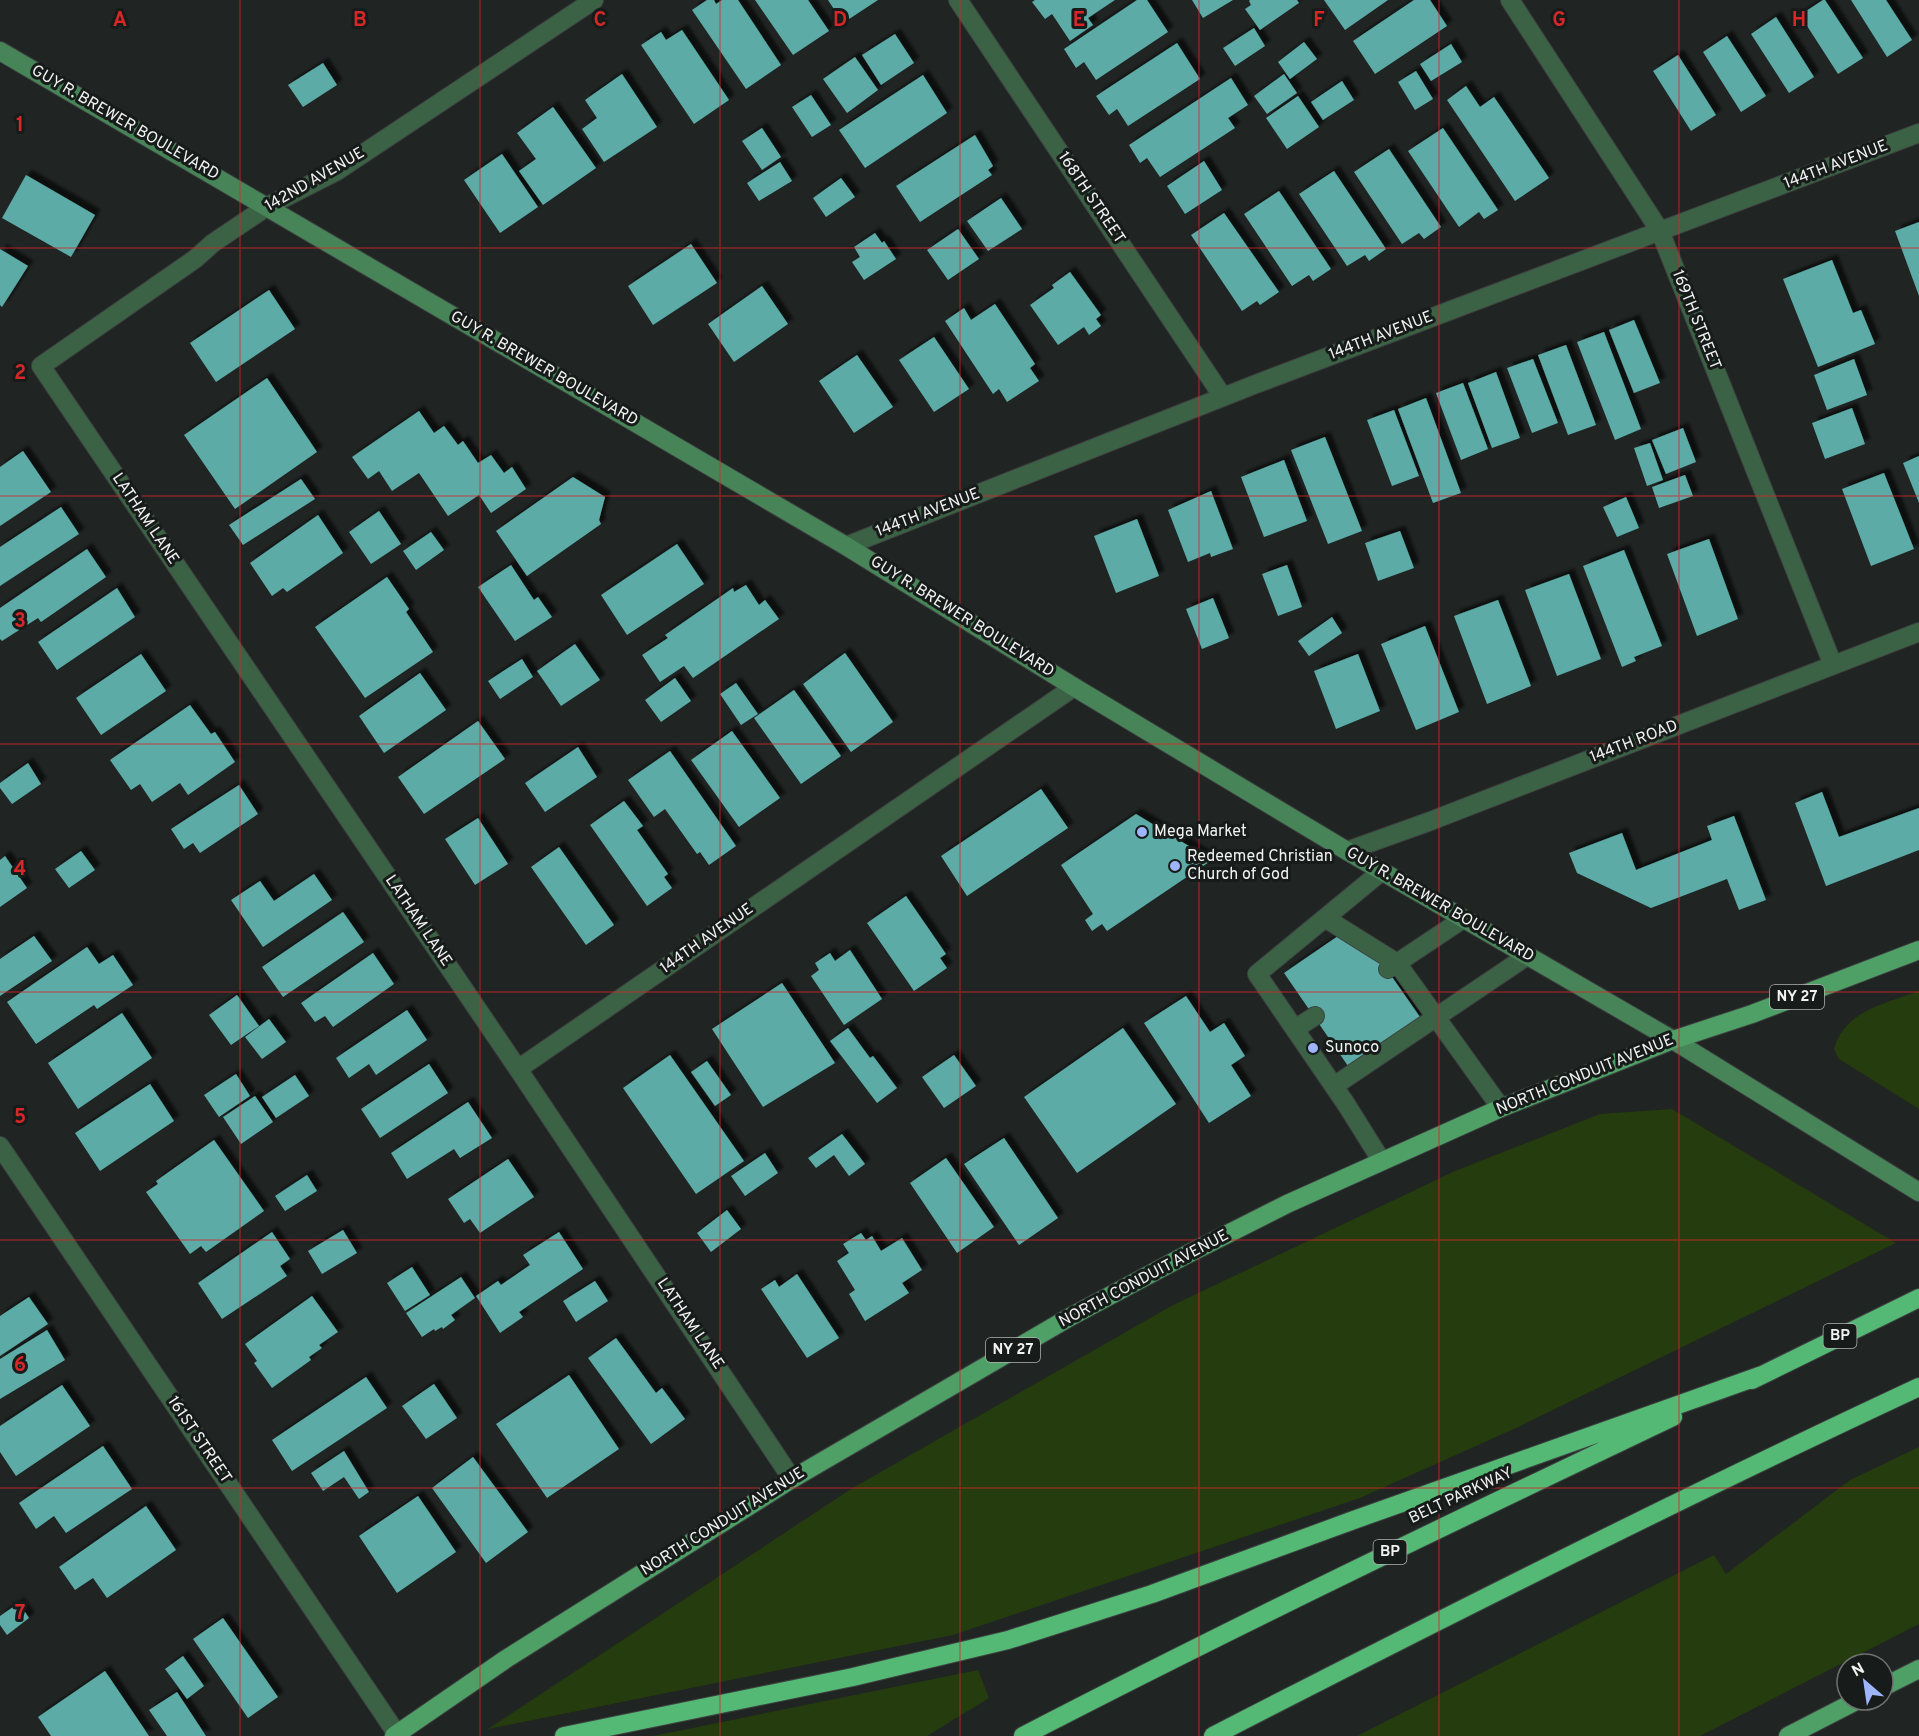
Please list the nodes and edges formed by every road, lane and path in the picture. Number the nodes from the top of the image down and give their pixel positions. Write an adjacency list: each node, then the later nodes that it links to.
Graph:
1 (594, 0): 6 (street, 142ND AVENUE)
2 (958, 0): 9 (street, 168TH STREET)
3 (1510, 0): 7 (street, 169TH STREET)
4 (0, 51): 6 (main road, GUY R. BREWER BOULEVARD)
5 (1919, 133): 7 (street, 144TH AVENUE)
6 (268, 206): 8 (street, 142ND AVENUE); 10 (main road, GUY R. BREWER BOULEVARD)
7 (1660, 231): 9 (street, 144TH AVENUE); 12 (street, 169TH STREET)
8 (41, 366): 25 (street, LATHAM LANE)
9 (1223, 396): 10 (street, 144TH AVENUE)
10 (846, 546): 13 (main road, GUY R. BREWER BOULEVARD)
11 (1919, 632): 12 (street, 144TH ROAD)
12 (1833, 665): 14 (street, 144TH ROAD)
13 (1074, 687): 14 (main road, GUY R. BREWER BOULEVARD); 25 (street, 144TH AVENUE)
14 (1347, 851): 15 (main road, GUY R. BREWER BOULEVARD)
15 (1382, 871): 16 (street); 17 (main road, GUY R. BREWER BOULEVARD)
16 (1325, 918): 20 (street); 23 (street)
17 (1463, 919): 19 (main road, GUY R. BREWER BOULEVARD); 20 (street)
18 (1919, 950): 24 (main road, NORTH CONDUIT AVENUE / NY 27)
19 (1527, 956): 22 (street); 24 (main road, GUY R. BREWER BOULEVARD)
20 (1392, 966): 22 (street)
21 (1314, 1016): 23 (street)
22 (1437, 1017): 26 (street); 27 (street)
23 (1295, 1029): 26 (street)
24 (1673, 1040): 27 (main road, NORTH CONDUIT AVENUE / NY 27); 30 (main road, GUY R. BREWER BOULEVARD)
25 (518, 1069): 34 (street, LATHAM LANE)
26 (1334, 1086): 29 (street)
27 (1501, 1108): 29 (main road, NORTH CONDUIT AVENUE / NY 27)
28 (0, 1146): 38 (street, 161ST STREET)
29 (1381, 1160): 34 (main road, NORTH CONDUIT AVENUE / NY 27)
30 (1919, 1192)
31 (1919, 1298): 32 (highway, BELT PARKWAY / BP)
32 (1762, 1375): 39 (highway); 40 (highway, BELT PARKWAY / BP)
33 (1919, 1387): 41 (highway)
34 (792, 1479): 38 (main road, NORTH CONDUIT AVENUE / NY 27)
35 (1919, 1669): 36 (main road)
36 (1895, 1681)
37 (1835, 1712): 42 (main road)
38 (396, 1735)
39 (564, 1736)
40 (1023, 1736)
41 (1213, 1736)
42 (1788, 1736)

